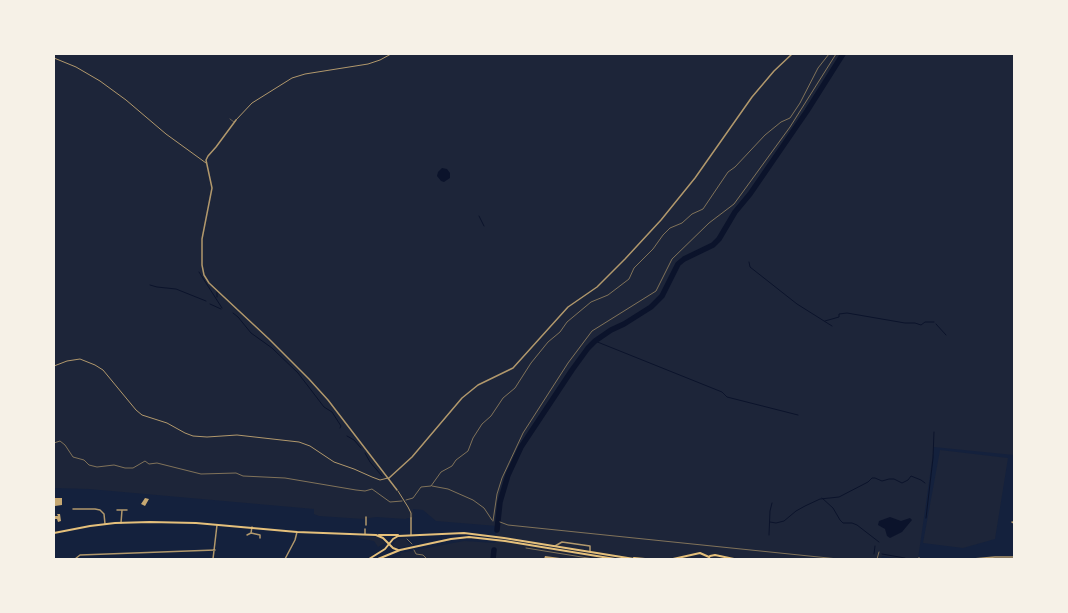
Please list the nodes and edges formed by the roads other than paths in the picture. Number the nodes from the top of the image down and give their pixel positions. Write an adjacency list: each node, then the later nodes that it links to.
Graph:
1 (391, 54): 5 (street)
2 (792, 54): 9 (street)
3 (54, 58): 7 (street)
4 (230, 119): 6 (lane)
5 (236, 120): 6 (street)
6 (234, 122): 7 (street)
7 (206, 162): 9 (street)
8 (54, 366): 9 (street)
9 (389, 478): 10 (street)
10 (397, 490): 16 (street)
11 (73, 510): 18 (street)
12 (117, 510): 13 (street)
13 (122, 510): 14 (street); 17 (street)
14 (127, 510)
15 (366, 517): 20 (street)
16 (410, 518): 30 (street)
17 (122, 523): 18 (main road); 19 (main road)
18 (105, 524): 23 (main road)
19 (217, 524): 21 (main road); 34 (street)
20 (366, 525)
21 (252, 527): 24 (main road); 25 (street)
22 (365, 529): 26 (street)
23 (54, 532)
24 (297, 532): 26 (main road); 43 (street)
25 (251, 534): 28 (street); 31 (street)
26 (365, 534): 27 (main road)
27 (376, 534): 29 (main road); 32 (main road)
28 (247, 535)
29 (400, 535): 30 (main road); 32 (main road)
30 (411, 535): 33 (main road)
31 (260, 538)
32 (389, 544): 35 (main road); 44 (main road)
33 (555, 546): 36 (main road); 36 (street)
34 (214, 550): 41 (street); 42 (street)
35 (400, 550): 37 (main road); 47 (main road)
36 (590, 551): 39 (main road)
37 (388, 554): 45 (main road); 46 (street)
38 (1014, 557): 52 (street)
39 (629, 558): 48 (main road); 49 (main road)
40 (708, 558): 50 (main road); 51 (main road)
41 (75, 559)
42 (213, 559)
43 (285, 559)
44 (369, 559)
45 (378, 559)
46 (386, 559)
47 (615, 559)
48 (634, 559)
49 (645, 559)
50 (673, 559)
51 (734, 559)
52 (974, 559)

